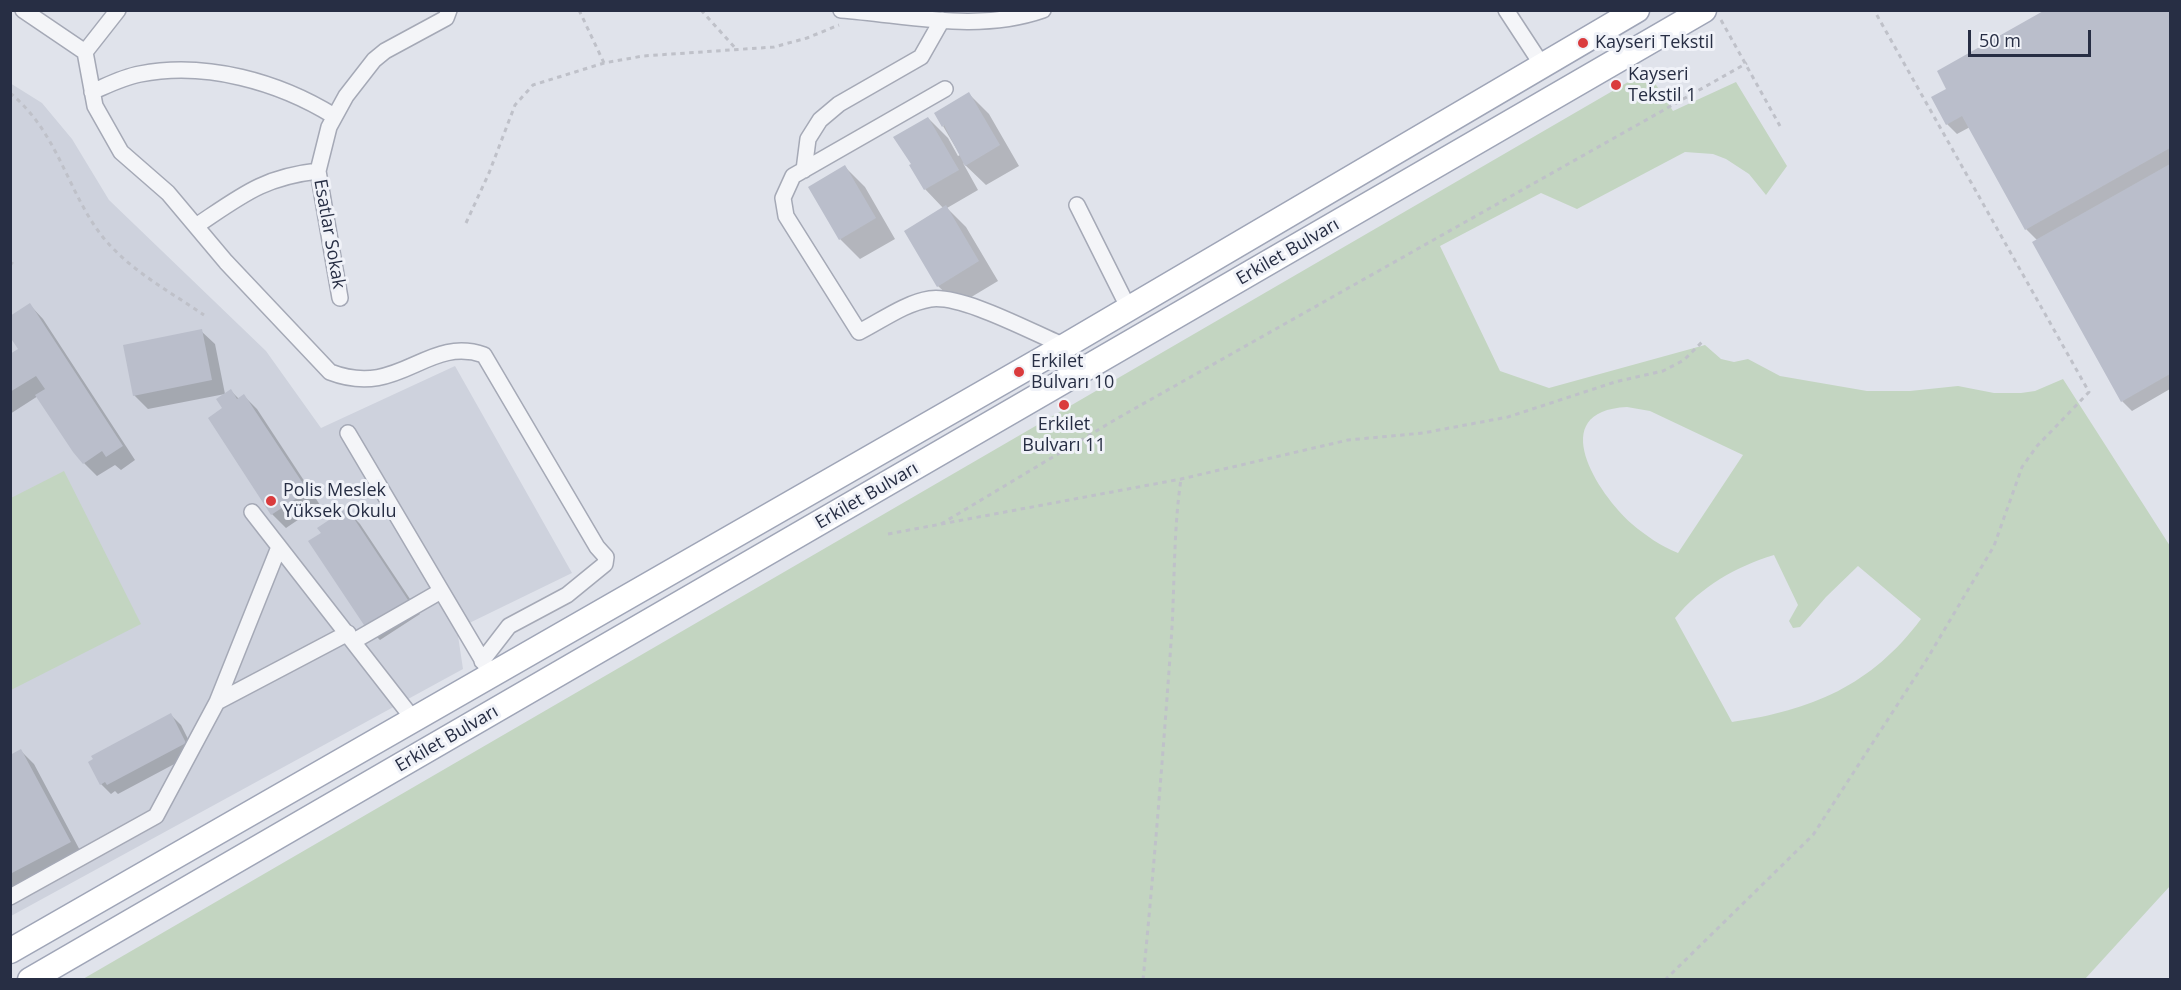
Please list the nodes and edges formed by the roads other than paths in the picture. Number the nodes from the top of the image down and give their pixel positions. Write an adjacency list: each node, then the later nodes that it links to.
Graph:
1 (22, 10): 10 (street)
2 (118, 10): 10 (street)
3 (449, 10): 14 (street, Esatlar Sokak)
4 (841, 10): 9 (street)
5 (1043, 10): 9 (street)
6 (1506, 10): 11 (street)
7 (1637, 10): 11 (main road, Erkilet Bulvarı)
8 (1704, 10): 32 (main road, Erkilet Bulvarı)
9 (942, 20): 15 (street)
10 (85, 52): 13 (street)
11 (1542, 65): 20 (main road, Erkilet Bulvarı)
12 (945, 89): 15 (street)
13 (92, 92): 14 (street); 18 (street)
14 (334, 116): 16 (street, Esatlar Sokak)
15 (804, 170): 21 (street)
16 (318, 171): 18 (street); 19 (street, Esatlar Sokak)
17 (1077, 205): 20 (street)
18 (196, 226): 27 (street)
19 (340, 298)
20 (1129, 309): 21 (main road, Erkilet Bulvarı)
21 (1065, 346): 27 (main road, Erkilet Bulvarı)
22 (348, 433): 25 (street)
23 (252, 512): 24 (street)
24 (279, 547): 26 (street); 28 (street)
25 (441, 591): 26 (street); 27 (street)
26 (351, 637): 28 (street); 29 (street)
27 (487, 668): 29 (main road, Erkilet Bulvarı)
28 (217, 702): 30 (street)
29 (414, 720): 31 (main road, Erkilet Bulvarı)
30 (10, 897)
31 (10, 951)
32 (30, 980)

